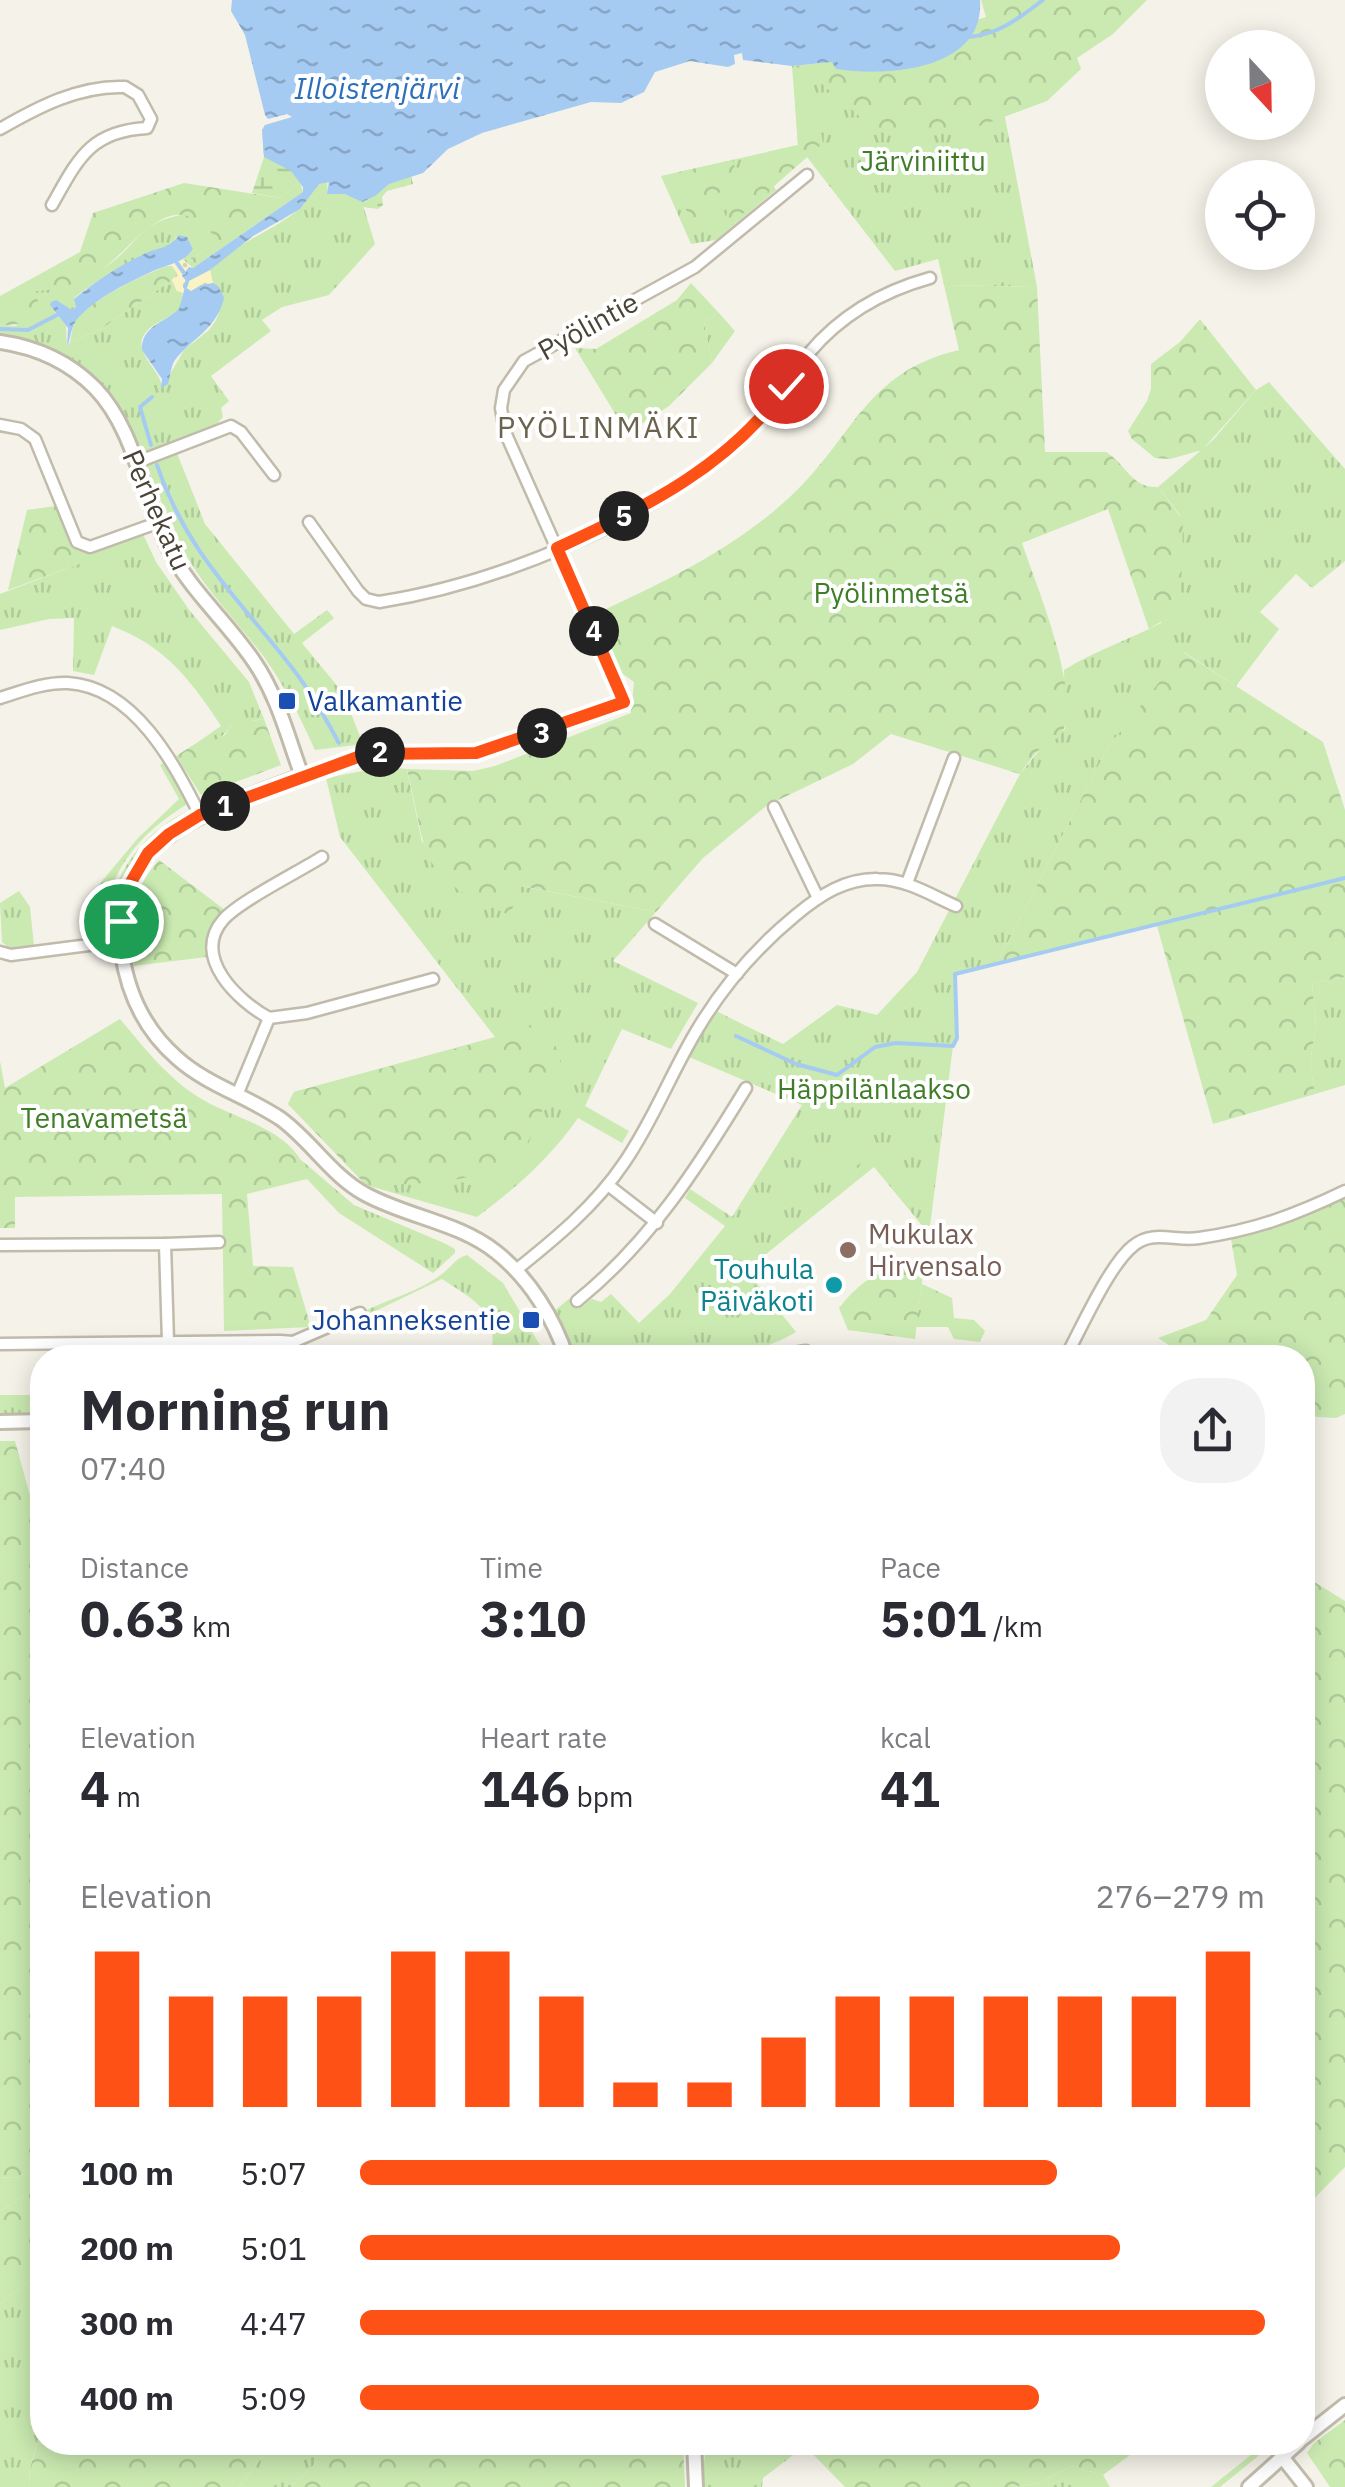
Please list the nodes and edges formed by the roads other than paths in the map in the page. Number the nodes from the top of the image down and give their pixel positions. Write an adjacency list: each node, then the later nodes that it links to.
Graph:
1 (0, 129): 3 (street)
2 (807, 175): 11 (street, Pyölintie)
3 (52, 205)
4 (930, 278): 11 (street)
5 (0, 342): 7 (street, Perhekatu)
6 (0, 426): 10 (street)
7 (135, 462): 8 (street); 10 (street, Perhekatu)
8 (274, 475)
9 (310, 522): 11 (street)
10 (157, 523): 14 (street, Perhekatu)
11 (557, 548): 14 (street, Pyölintie)
12 (0, 698): 16 (street)
13 (954, 758): 18 (street)
14 (302, 776): 16 (street)
15 (774, 808): 19 (street)
16 (200, 815): 22 (street)
17 (322, 857): 26 (street)
18 (907, 883): 19 (street); 20 (street)
19 (818, 898): 24 (street)
20 (956, 906)
21 (656, 924): 24 (street)
22 (120, 941): 23 (street); 28 (street)
23 (0, 952)
24 (737, 974): 29 (street)
25 (432, 979): 26 (street)
26 (269, 1018): 28 (street)
27 (746, 1088): 31 (street)
28 (237, 1095): 35 (street)
29 (608, 1185): 31 (street); 35 (street)
30 (1345, 1191): 42 (street)
31 (657, 1223): 36 (street)
32 (219, 1242): 33 (street)
33 (164, 1244): 34 (street); 38 (street)
34 (0, 1245)
35 (516, 1270): 41 (street)
36 (577, 1301)
37 (360, 1312): 39 (street)
38 (168, 1340): 39 (street); 40 (street)
39 (293, 1342)
40 (0, 1344)
41 (561, 1345)
42 (1071, 1345)
43 (30, 1421): 44 (street)
44 (0, 1422)
45 (1345, 2406): 46 (street)
46 (1315, 2430)
47 (695, 2455): 50 (street)
48 (1286, 2455): 49 (street)
49 (1283, 2458): 51 (street); 52 (street)
50 (696, 2487)
51 (1250, 2487)
52 (1306, 2487)

